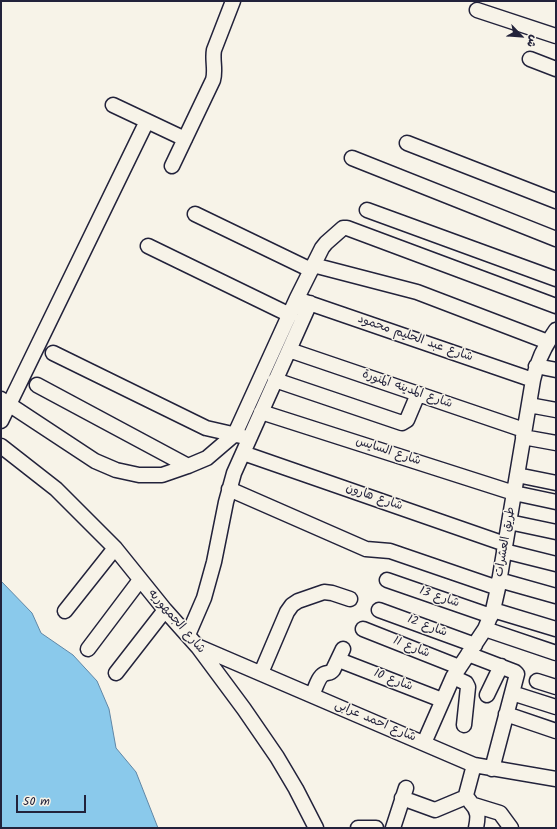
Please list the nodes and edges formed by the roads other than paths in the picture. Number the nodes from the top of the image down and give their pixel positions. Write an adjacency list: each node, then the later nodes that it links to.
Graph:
1 (233, 1): 8 (street)
2 (476, 10): 3 (street)
3 (556, 36)
4 (530, 59): 5 (street)
5 (556, 69)
6 (113, 105): 7 (street)
7 (147, 121): 8 (street); 32 (street)
8 (185, 139): 11 (street)
9 (407, 143): 12 (street)
10 (352, 158): 15 (street)
11 (172, 166)
12 (556, 200)
13 (367, 210): 18 (street)
14 (195, 214): 17 (street)
15 (556, 239)
16 (148, 246): 22 (street)
17 (312, 268): 19 (street); 21 (street); 23 (street)
18 (556, 279)
19 (297, 298): 20 (street, شارع عبد الحليم محمود); 22 (street)
20 (310, 303): 24 (street); 29 (street, شارع عبد الحليم محمود)
21 (556, 306)
22 (290, 315): 38 (street)
23 (554, 333): 26 (street, طريق العشرات)
24 (289, 350): 28 (street); 31 (street, شارع المدينه المنورة)
25 (53, 353): 38 (street)
26 (536, 366): 27 (street); 29 (street, طريق العشرات)
27 (556, 370)
28 (275, 380): 31 (street); 35 (street)
29 (533, 380): 33 (street, طريق العشرات)
30 (37, 386): 43 (street)
31 (418, 394): 37 (street, شارع المدينه المنورة)
32 (5, 402): 36 (street); 43 (street)
33 (529, 405): 34 (street); 37 (street, طريق العشرات)
34 (556, 410)
35 (261, 412): 39 (street); 47 (street, شارع السايس)
36 (1, 421)
37 (524, 433): 40 (street, شارع المدينه المنورة); 44 (street, طريق العشرات)
38 (235, 434): 39 (street); 43 (street)
39 (249, 438): 42 (street)
40 (556, 443)
41 (1, 446): 52 (street, شارع الجمهوريه)
42 (243, 453): 46 (street); 51 (street, شارع هارون)
43 (188, 466)
44 (517, 475): 45 (street); 47 (street, طريق العشرات)
45 (556, 483)
46 (229, 489): 56 (street); 66 (street)
47 (514, 493): 48 (street, شارع السايس); 49 (street, طريق العشرات)
48 (556, 502)
49 (509, 522): 50 (street); 51 (street, طريق العشرات)
50 (556, 532)
51 (505, 547): 53 (street, شارع هارون); 56 (street, طريق العشرات)
52 (114, 548): 54 (street, شارع الجمهوريه); 61 (street)
53 (556, 564)
54 (140, 580): 59 (street, شارع الجمهوريه); 68 (street)
55 (387, 580): 62 (street, شارع 13)
56 (499, 584): 57 (street); 62 (street, طريق العشرات)
57 (556, 596)
58 (350, 599): 74 (street)
59 (165, 610): 66 (street, شارع الجمهوريه); 73 (street)
60 (379, 610): 69 (street, شارع 12)
61 (65, 611)
62 (492, 613): 63 (street, شارع 13); 65 (street, طريق العشرات)
63 (556, 628)
64 (362, 629): 72 (street, شارع 11)
65 (485, 629): 69 (street, طريق العشرات); 70 (street)
66 (188, 635): 67 (street, شارع الجمهوريه)
67 (198, 647): 74 (street, شارع احمد عرابى); 90 (street, شارع الجمهوريه)
68 (88, 649)
69 (471, 649): 71 (street, شارع 12); 72 (street, طريق العشرات)
70 (556, 653)
71 (501, 666): 77 (street, شارع 12); 79 (street)
72 (456, 672): 80 (street, طريق العشرات); 83 (street, شارع 11)
73 (116, 673)
74 (261, 673): 78 (street, شارع احمد عرابى)
75 (537, 681): 76 (street)
76 (556, 687)
77 (512, 693): 81 (street); 82 (street)
78 (312, 695): 80 (street, شارع 10); 85 (street, شارع احمد عرابى)
79 (487, 695)
80 (442, 700): 85 (street, طريق العشرات)
81 (556, 707)
82 (506, 714): 84 (street); 87 (street)
83 (464, 725)
84 (556, 730)
85 (424, 743): 86 (street, شارع احمد عرابى)
86 (474, 765): 87 (street, شارع احمد عرابى); 89 (street)
87 (492, 769): 88 (street, شارع احمد عرابى)
88 (556, 779)
89 (470, 801): 93 (street); 94 (street); 95 (street)
90 (316, 828)
91 (358, 828): 92 (street)
92 (376, 828)
93 (392, 828)
94 (476, 828)
95 (512, 828)

